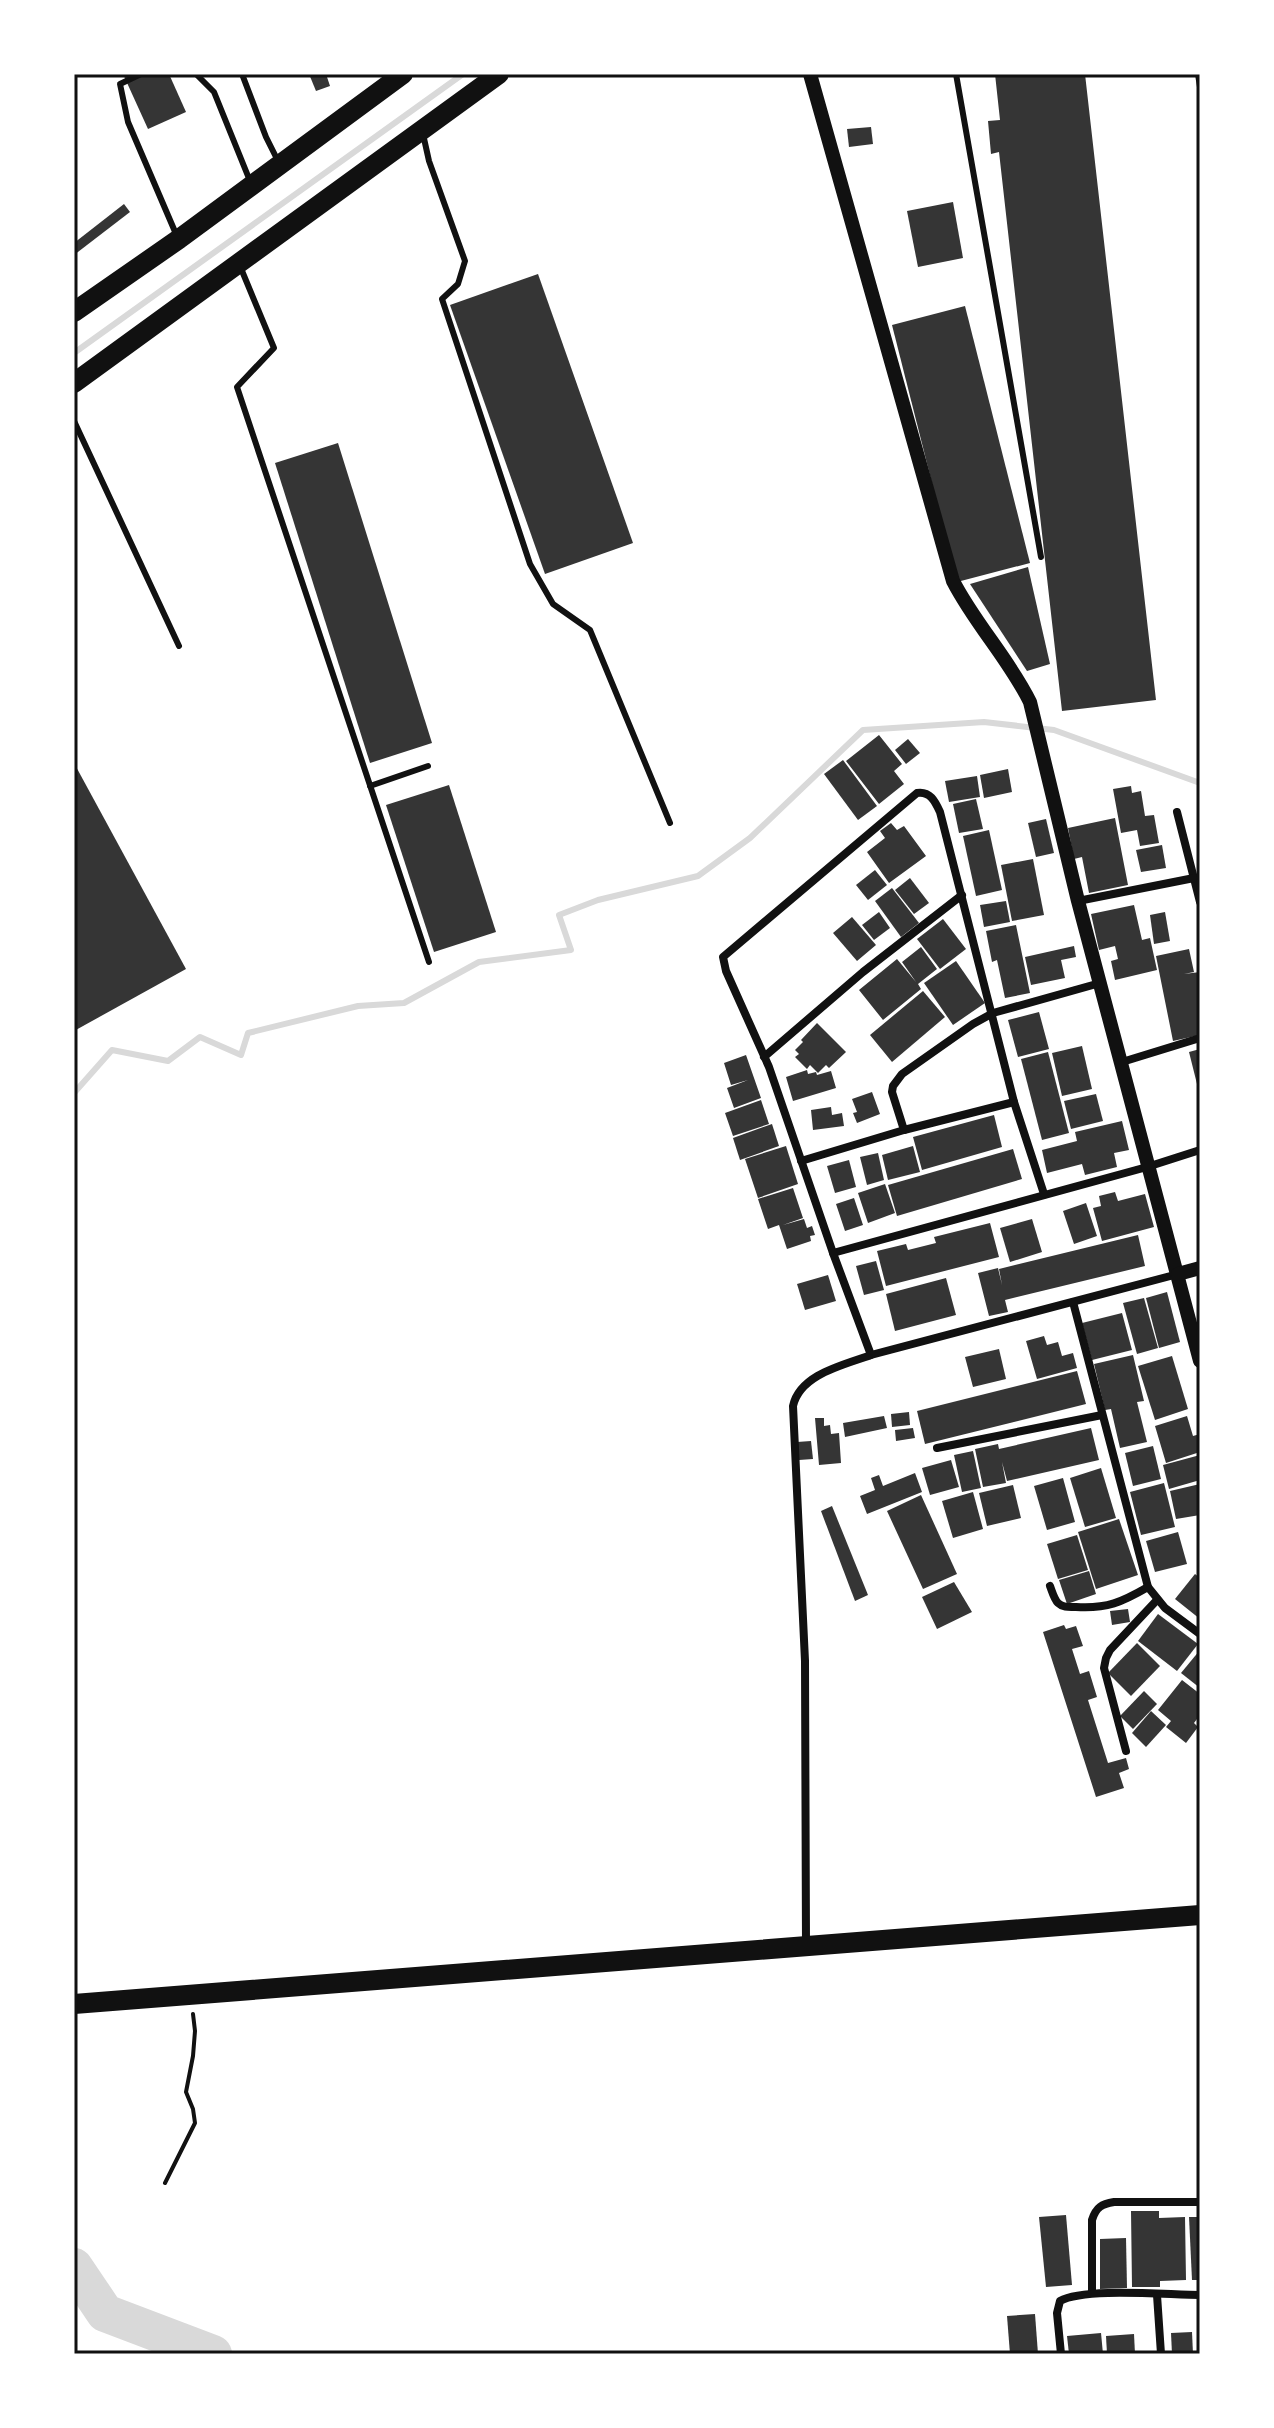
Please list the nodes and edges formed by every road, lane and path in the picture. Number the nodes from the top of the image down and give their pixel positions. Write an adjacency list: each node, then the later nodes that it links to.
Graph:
1 (141, 74): 13 (lane)
2 (196, 74): 12 (lane)
3 (242, 74): 11 (lane)
4 (403, 74): 11 (main road)
5 (499, 74): 10 (main road)
6 (810, 74): 26 (street)
7 (956, 74): 18 (lane)
8 (1198, 74): 9 (lane)
9 (1200, 87)
10 (422, 131): 14 (main road); 23 (lane)
11 (279, 164): 12 (main road)
12 (251, 185): 13 (main road)
13 (179, 239): 15 (main road)
14 (239, 263): 16 (main road); 21 (lane)
15 (74, 312)
16 (74, 383)
17 (74, 421): 19 (lane)
18 (1041, 557)
19 (179, 646)
20 (428, 766): 21 (lane)
21 (370, 786): 28 (lane)
22 (1177, 812): 24 (street)
23 (670, 823)
24 (1194, 878): 26 (street); 27 (street)
25 (962, 895): 30 (street); 32 (street); 32 (street)
26 (1078, 901): 29 (street)
27 (1200, 902)
28 (429, 962)
29 (1100, 983): 30 (street); 33 (street)
30 (993, 1013): 34 (street); 35 (street)
31 (1200, 1038): 33 (street)
32 (764, 1057): 37 (street)
33 (1122, 1062): 38 (street)
34 (1014, 1102): 35 (street); 39 (street)
35 (904, 1130): 37 (street)
36 (1200, 1150): 38 (street)
37 (801, 1161): 40 (street)
38 (1147, 1167): 39 (street); 42 (street)
39 (1044, 1194): 40 (street)
40 (833, 1253): 44 (street)
41 (1200, 1268): 42 (street)
42 (1178, 1274): 43 (street); 45 (street)
43 (1073, 1302): 44 (street); 46 (street)
44 (871, 1355): 54 (street)
45 (1200, 1361)
46 (1102, 1415): 47 (street); 49 (street)
47 (937, 1448)
48 (1050, 1586): 49 (street)
49 (1148, 1587): 50 (street)
50 (1157, 1600): 51 (street); 52 (street)
51 (1200, 1634)
52 (1126, 1751)
53 (1200, 1915): 54 (main road)
54 (806, 1945): 55 (main road)
55 (191, 1995): 56 (main road); 57 (path)
56 (74, 2004)
57 (165, 2183)
58 (1200, 2202): 59 (street)
59 (1092, 2293): 60 (street); 62 (street)
60 (1157, 2295): 61 (street); 63 (street)
61 (1200, 2295)
62 (1061, 2354)
63 (1161, 2354)

